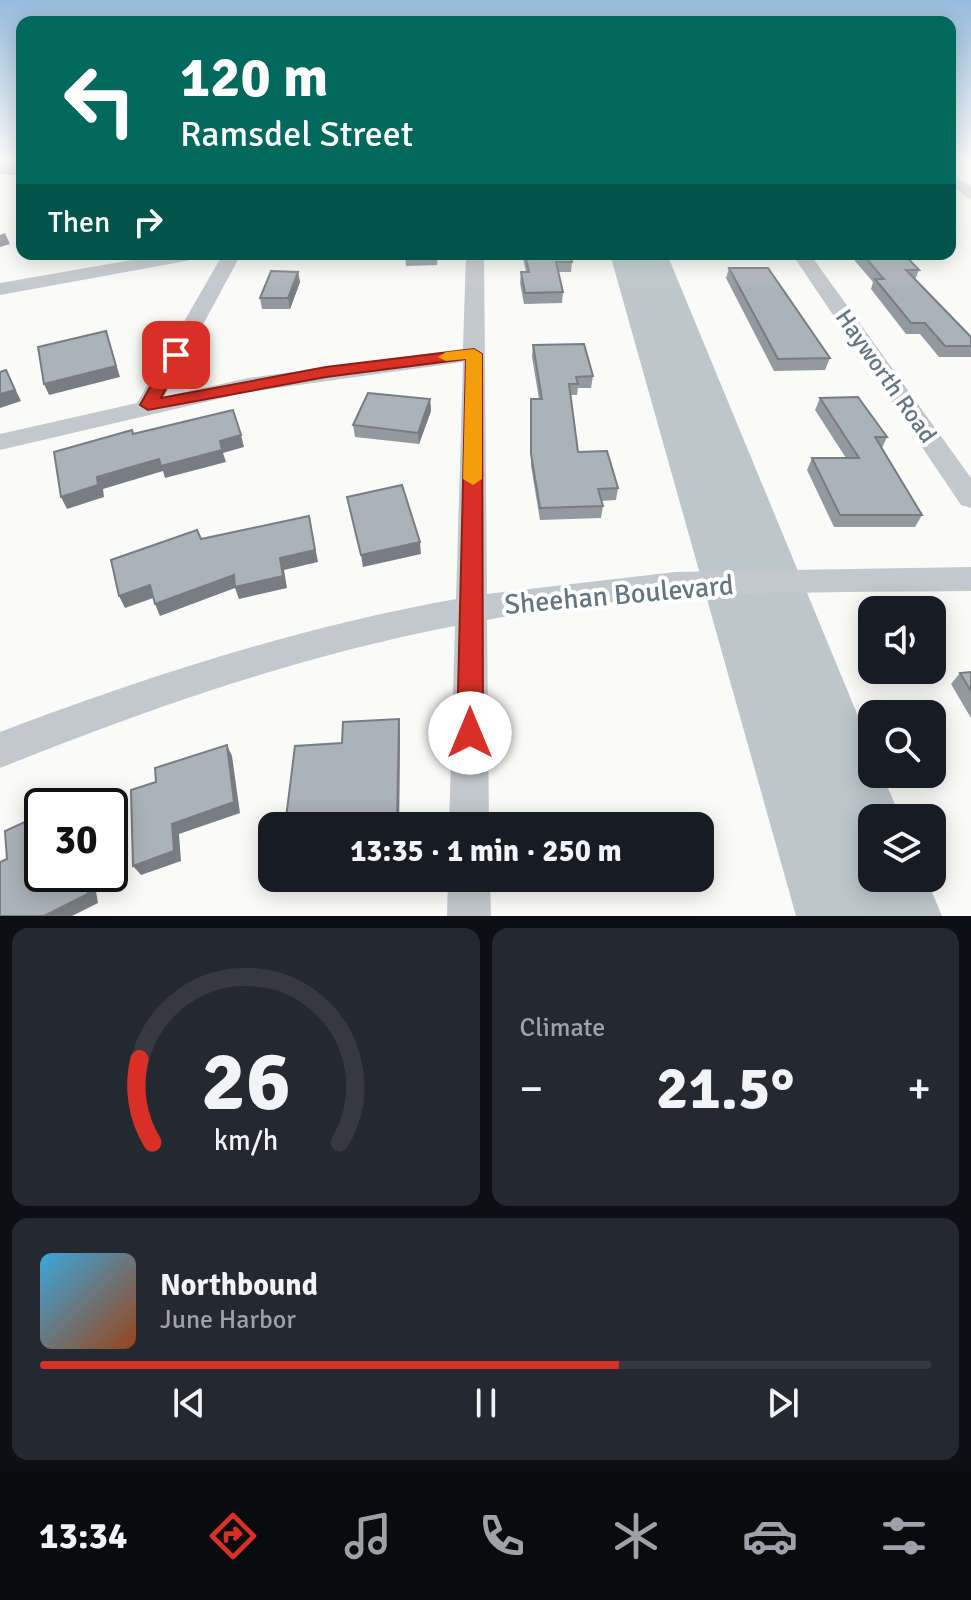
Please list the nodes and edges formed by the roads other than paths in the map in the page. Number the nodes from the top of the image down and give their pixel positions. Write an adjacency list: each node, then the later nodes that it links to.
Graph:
1 (163, 260): 5 (street)
2 (229, 260): 7 (street)
3 (475, 260): 6 (street)
4 (805, 260): 9 (street, Hayworth Road)
5 (0, 289)
6 (474, 354): 7 (street); 11 (street)
7 (148, 405): 8 (street)
8 (0, 442)
9 (971, 498)
10 (971, 579): 11 (street, Sheehan Boulevard)
11 (471, 608): 12 (street, Sheehan Boulevard); 13 (street)
12 (0, 750)
13 (469, 812)
14 (469, 892): 15 (street)
15 (469, 916)

